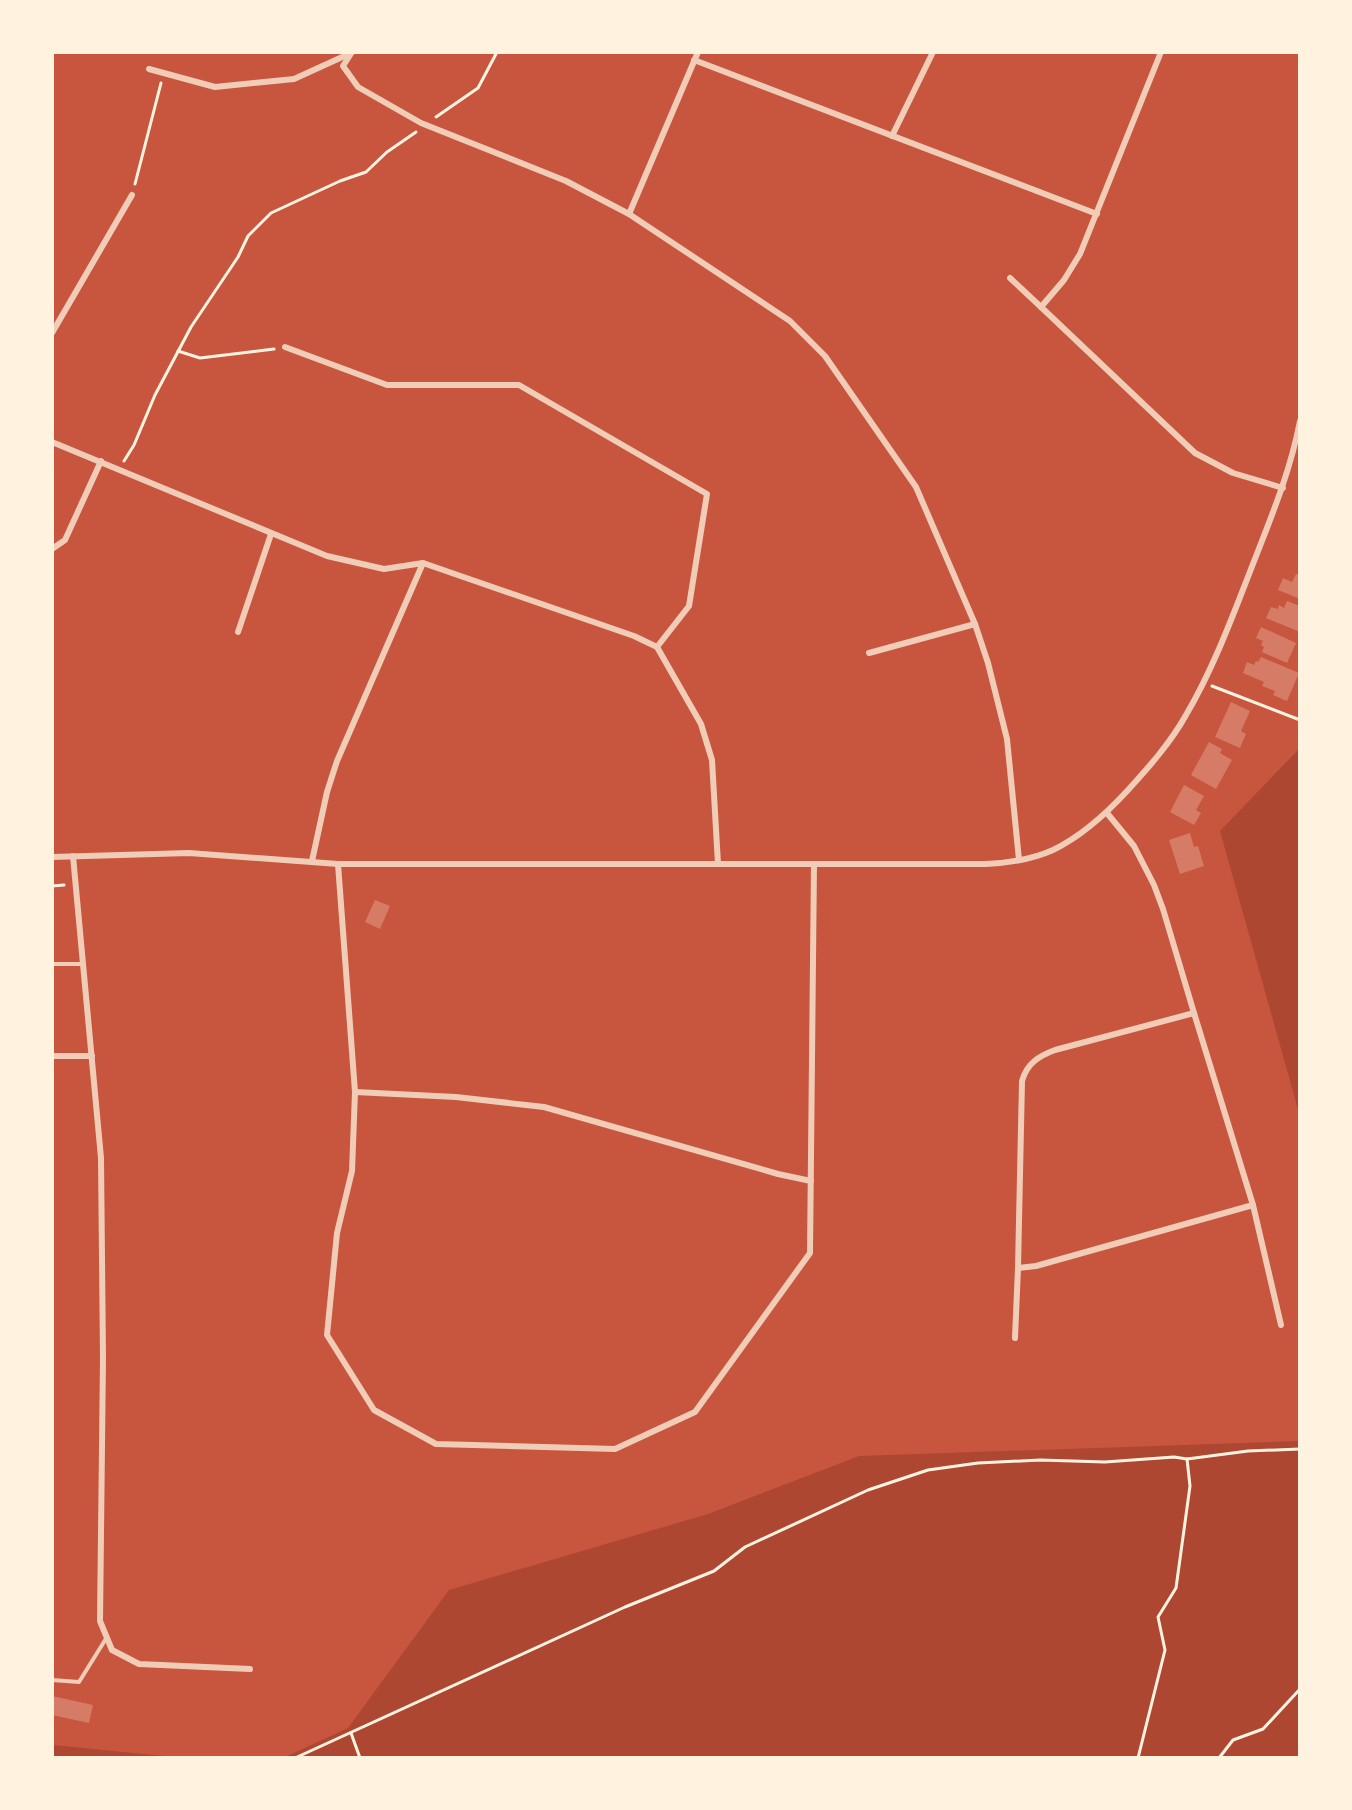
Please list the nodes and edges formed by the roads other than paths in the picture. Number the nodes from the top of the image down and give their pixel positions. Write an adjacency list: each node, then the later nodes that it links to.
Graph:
1 (698, 52): 5 (street)
2 (933, 52): 7 (street)
3 (1161, 52): 10 (street)
4 (352, 53): 6 (street); 9 (street)
5 (694, 60): 7 (street); 9 (street)
6 (149, 69)
7 (892, 136): 10 (street)
8 (132, 195): 13 (street)
9 (630, 214): 22 (street)
10 (1097, 214): 12 (street)
11 (1010, 279): 12 (street)
12 (1041, 307): 18 (street)
13 (54, 328)
14 (285, 347): 24 (street)
15 (1299, 421): 18 (street)
16 (52, 442): 17 (street)
17 (100, 461): 19 (street); 20 (street)
18 (1283, 488): 26 (street)
19 (271, 534): 21 (street); 23 (street)
20 (52, 549)
21 (423, 563): 24 (street); 30 (street)
22 (975, 624): 25 (street); 29 (street)
23 (238, 632)
24 (657, 647): 32 (street)
25 (869, 653)
26 (1107, 813): 29 (street); 36 (street)
27 (73, 856): 28 (street); 30 (street); 35 (street)
28 (52, 857)
29 (1019, 860): 33 (street)
30 (312, 861): 31 (street)
31 (338, 864): 32 (street); 39 (street)
32 (718, 864): 33 (street)
33 (814, 864): 40 (street)
34 (52, 963): 35 (lane)
35 (83, 964): 38 (street)
36 (1194, 1013): 41 (street); 42 (street)
37 (52, 1056): 38 (street)
38 (92, 1056): 45 (street)
39 (355, 1092): 40 (street); 40 (street)
40 (812, 1181)
41 (1253, 1205): 42 (street); 43 (street)
42 (1018, 1268): 44 (street)
43 (1281, 1324)
44 (1015, 1338)
45 (107, 1637): 46 (street); 47 (lane)
46 (250, 1669)
47 (52, 1680)

